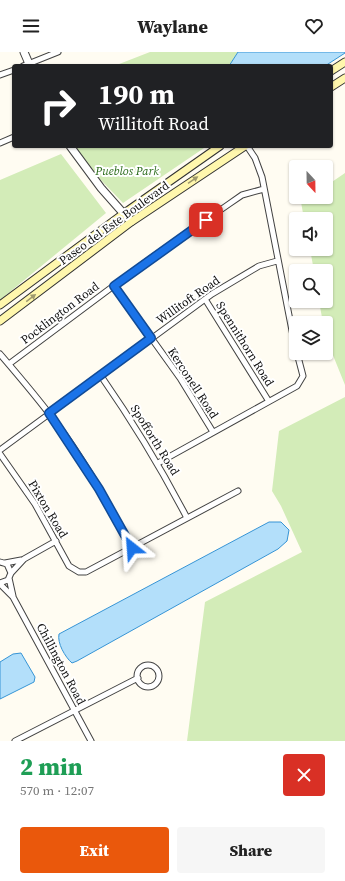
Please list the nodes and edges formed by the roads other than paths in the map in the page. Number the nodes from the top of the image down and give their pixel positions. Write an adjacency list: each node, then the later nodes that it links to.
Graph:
1 (24, 52): 4 (street)
2 (58, 52): 5 (street)
3 (345, 62): 6 (main road)
4 (27, 64)
5 (29, 64)
6 (333, 70)
7 (12, 71): 8 (street)
8 (0, 75)
9 (345, 78): 10 (main road)
10 (333, 86)
11 (12, 138): 12 (street)
12 (0, 142)
13 (71, 148): 18 (street)
14 (217, 148): 18 (main road, Paseo del Este Boulevard)
15 (243, 148): 19 (main road, Paseo del Este Boulevard, one-way to 15)
16 (248, 148): 17 (street)
17 (264, 190): 20 (street); 21 (street, Pocklington Road)
18 (123, 214): 19 (street); 23 (main road, Paseo del Este Boulevard)
19 (131, 222): 25 (main road, Paseo del Este Boulevard, one-way to 19)
20 (277, 261): 22 (street, Willitoft Road); 24 (street)
21 (114, 286): 26 (street, Kerconell Road); 29 (street, Pocklington Road)
22 (205, 299): 26 (street, Willitoft Road); 31 (street, Spennithorn Road)
23 (0, 305)
24 (289, 318)
25 (0, 322)
26 (151, 338): 30 (street, Willitoft Road); 33 (street, Kerconell Road)
27 (0, 354): 29 (street)
28 (299, 360): 31 (street)
29 (9, 364): 32 (street)
30 (100, 376): 32 (street, Willitoft Road); 36 (street, Spofforth Road)
31 (268, 400): 33 (street)
32 (49, 413): 34 (street, Willitoft Road); 40 (street)
33 (213, 432): 36 (street)
34 (0, 450)
35 (0, 454): 39 (street, Pixton Road)
36 (158, 463): 38 (street, Spofforth Road)
37 (238, 492): 38 (street)
38 (187, 518): 40 (street)
39 (56, 541): 40 (street, Pixton Road); 41 (street)
40 (132, 548)
41 (24, 559): 42 (street); 43 (street)
42 (2, 562): 43 (street, Chillington Road)
43 (10, 575): 44 (street); 45 (street, Chillington Road)
44 (0, 584): 45 (street, Chillington Road)
45 (13, 597): 47 (street, Chillington Road)
46 (138, 678): 46 (street); 47 (street)
47 (74, 710): 48 (street); 49 (street, Chillington Road)
48 (16, 741)
49 (91, 741)

